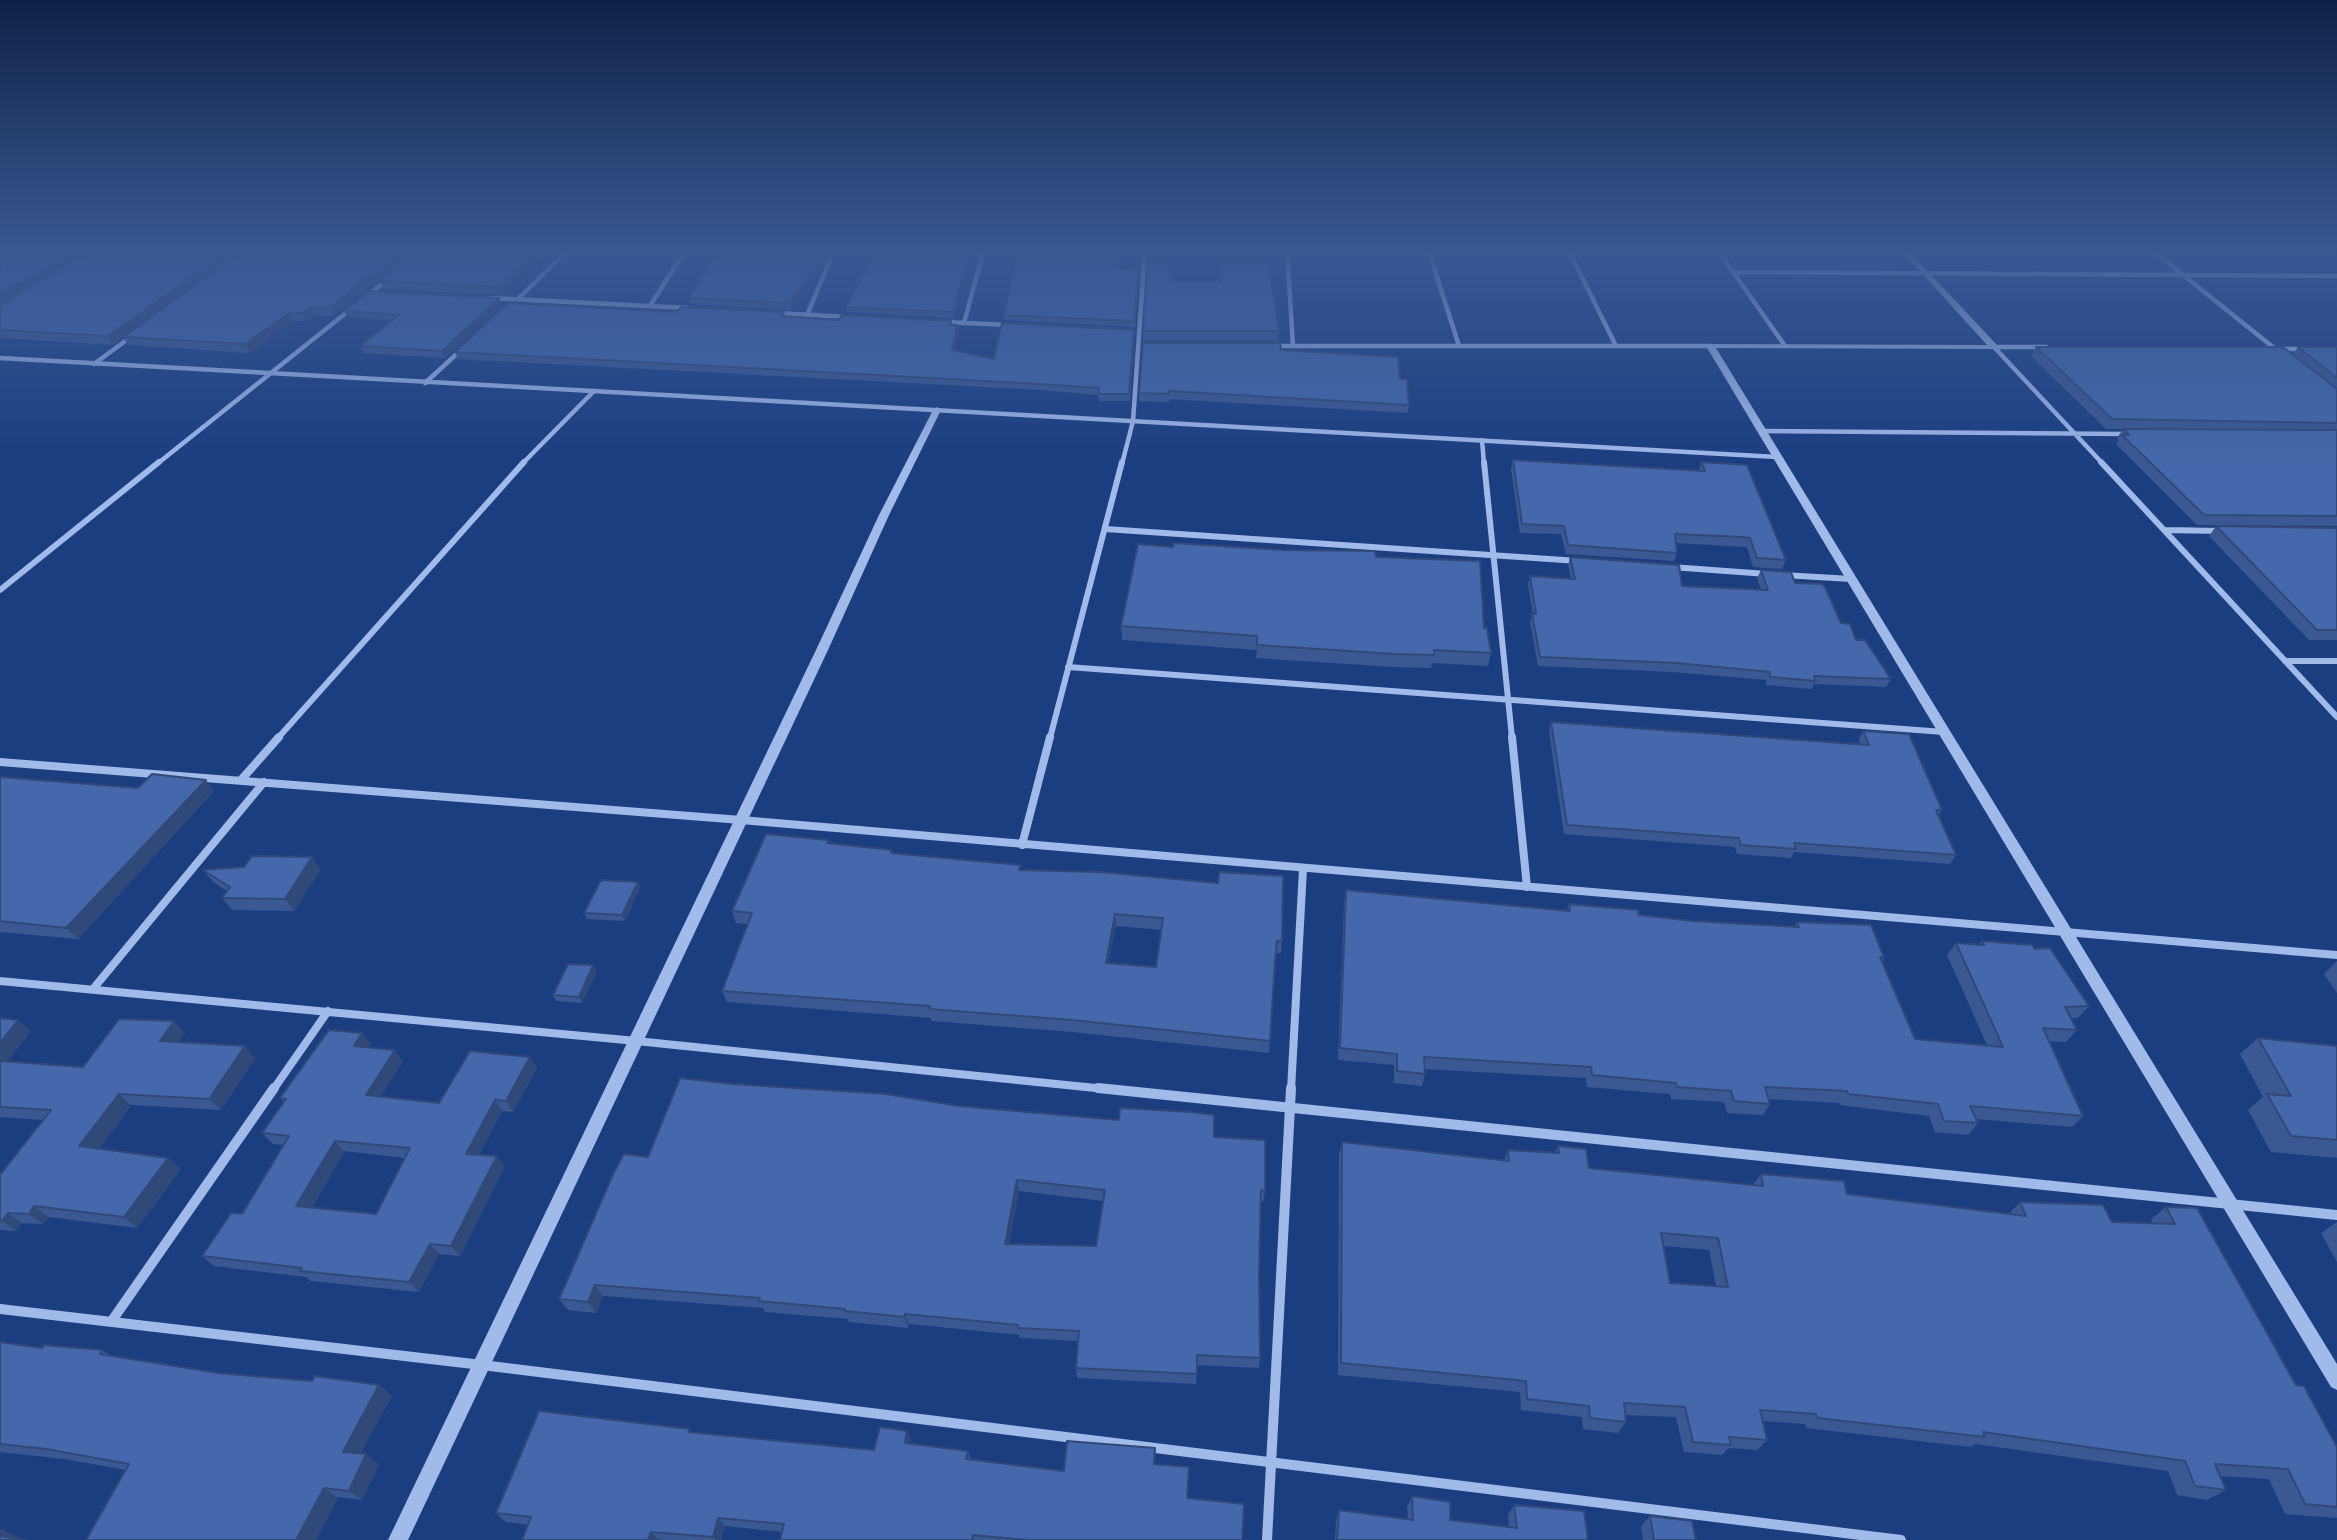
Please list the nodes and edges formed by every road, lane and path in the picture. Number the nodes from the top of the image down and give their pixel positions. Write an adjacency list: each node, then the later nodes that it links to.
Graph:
1 (336, 321): 32 (street)
2 (1140, 321): 13 (street)
3 (1291, 321): 19 (street)
4 (1451, 321): 20 (street)
5 (1603, 321): 21 (street)
6 (1768, 321): 23 (street)
7 (1970, 321): 24 (street)
8 (2241, 321): 27 (street)
9 (938, 322): 10 (street)
10 (964, 323): 11 (street)
11 (1018, 326)
12 (1126, 331): 13 (street)
13 (1139, 332): 16 (street)
14 (136, 333): 31 (street)
15 (466, 345): 33 (street)
16 (1138, 346): 17 (street); 36 (street)
17 (1151, 346)
18 (1267, 346): 19 (street)
19 (1293, 346): 20 (street)
20 (1459, 346): 21 (street)
21 (1616, 346): 22 (street)
22 (1710, 346): 23 (street); 37 (street)
23 (1786, 346): 24 (street)
24 (1994, 347): 25 (street); 38 (street)
25 (2048, 347)
26 (2262, 349): 27 (street)
27 (2276, 349): 28 (street); 29 (street)
28 (2313, 349)
29 (2286, 357)
30 (0, 358): 31 (street)
31 (93, 364): 32 (street)
32 (269, 375): 33 (street); 49 (street)
33 (425, 383): 34 (street)
34 (594, 391): 35 (street); 57 (street)
35 (937, 410): 36 (street); 59 (street)
36 (1133, 421): 40 (street); 42 (street)
37 (1761, 431): 38 (street); 41 (street)
38 (2074, 433): 39 (street); 43 (street)
39 (2129, 434)
40 (1482, 440): 41 (street); 45 (street)
41 (1777, 457): 48 (street)
42 (1105, 529): 45 (street); 52 (street)
43 (2164, 530): 44 (street); 50 (street)
44 (2230, 531)
45 (1494, 555): 46 (street); 53 (street)
46 (1590, 562)
47 (1659, 566): 48 (street)
48 (1851, 579): 55 (street)
49 (0, 590)
50 (2285, 661): 51 (street); 54 (street)
51 (2337, 661)
52 (1068, 667): 53 (street); 60 (street)
53 (1508, 699): 55 (street); 62 (street)
54 (2337, 717)
55 (1944, 732): 63 (street)
56 (0, 762): 57 (street)
57 (241, 780): 58 (street)
58 (264, 782): 59 (street); 66 (street)
59 (741, 820): 60 (street); 68 (street)
60 (1022, 845): 61 (street)
61 (1303, 869): 62 (street); 69 (street)
62 (1527, 887): 63 (street)
63 (2066, 932): 64 (street); 70 (street)
64 (2337, 955)
65 (0, 981): 66 (street)
66 (93, 989): 67 (street)
67 (328, 1011): 68 (street); 73 (street)
68 (636, 1041): 69 (street); 74 (street)
69 (1290, 1109): 70 (street); 76 (street)
70 (2230, 1204): 71 (street); 75 (street)
71 (2337, 1215)
72 (0, 1309): 73 (street)
73 (111, 1322): 74 (street)
74 (482, 1365): 76 (street); 77 (street)
75 (2337, 1381)
76 (1272, 1463): 78 (street); 79 (street)
77 (398, 1540)
78 (1267, 1540)
79 (1901, 1540)

